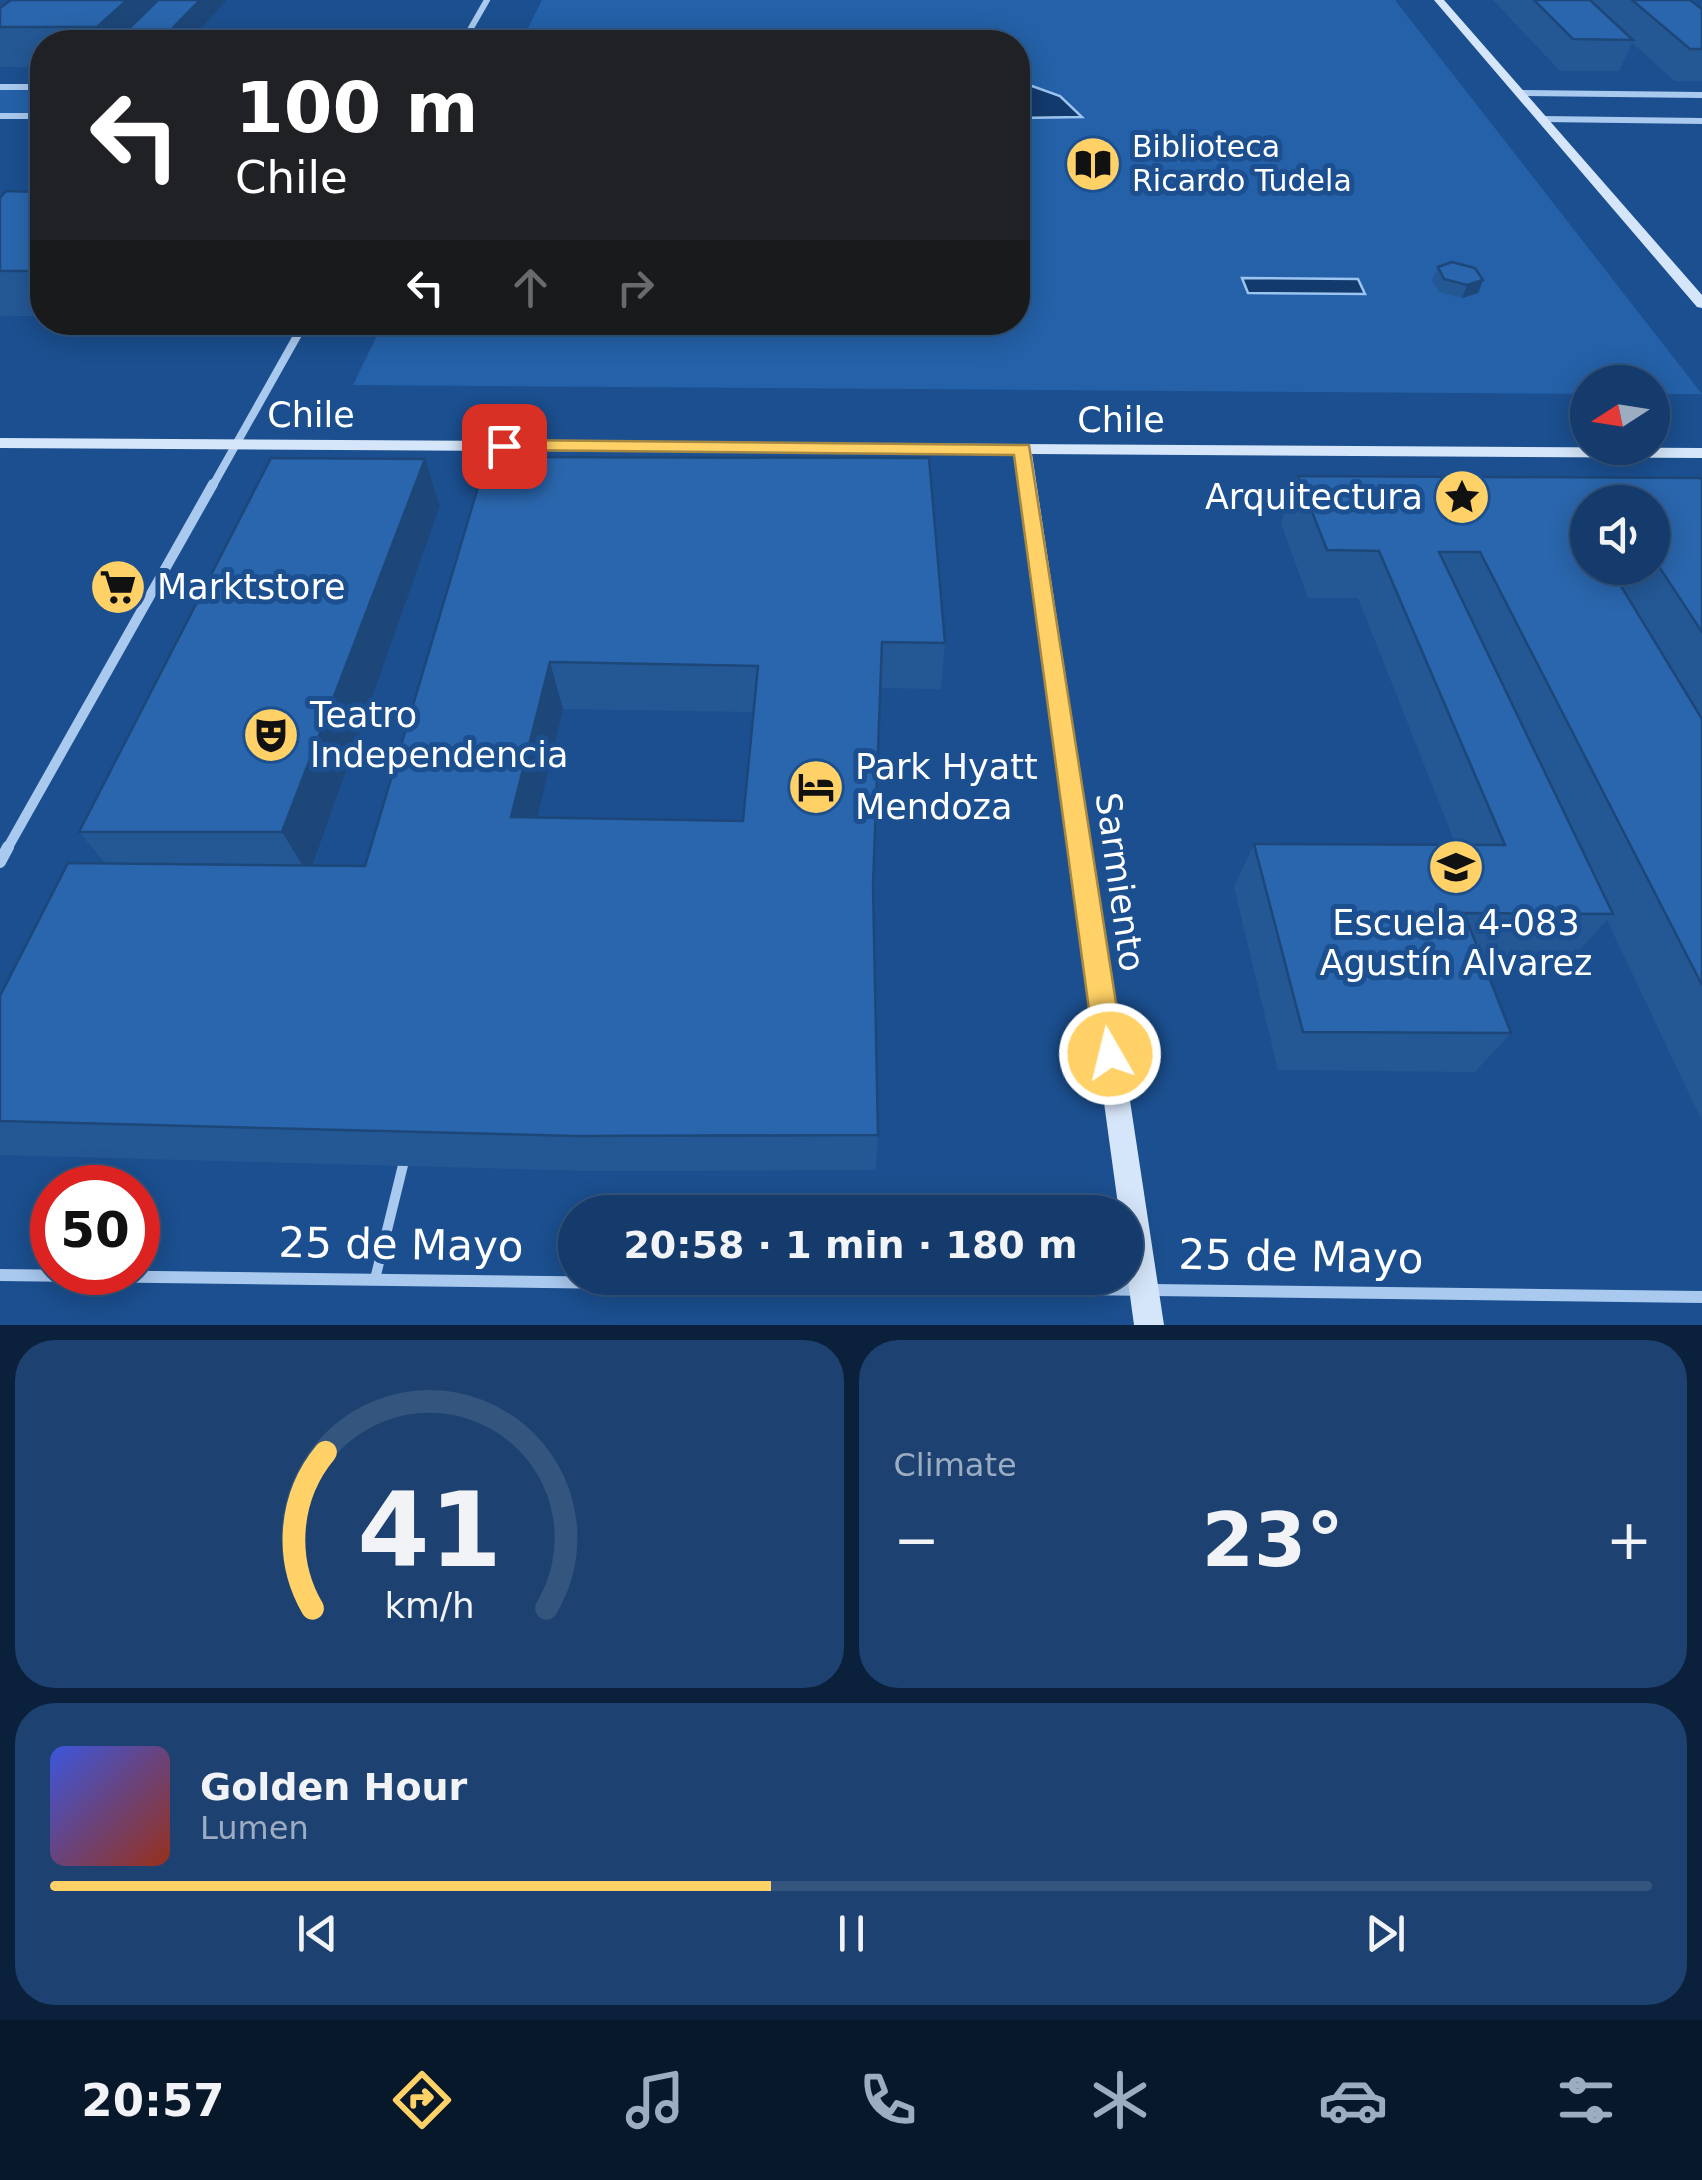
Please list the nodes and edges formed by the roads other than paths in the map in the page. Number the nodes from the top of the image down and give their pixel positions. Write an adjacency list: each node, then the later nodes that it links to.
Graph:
1 (487, 0): 3 (street)
2 (1439, 0): 6 (street)
3 (470, 30)
4 (0, 86): 5 (street)
5 (30, 87)
6 (1520, 94): 7 (street); 10 (street)
7 (1702, 95)
8 (0, 116): 9 (street)
9 (30, 116)
10 (1542, 120): 11 (street); 12 (street)
11 (1702, 120)
12 (1702, 304)
13 (298, 335): 15 (street)
14 (0, 443): 15 (street, Chile)
15 (236, 444): 16 (street, Chile); 18 (street)
16 (1022, 449): 17 (street, Chile); 22 (street, Sarmiento)
17 (1702, 453)
18 (0, 862)
19 (408, 1146): 21 (lane)
20 (0, 1274): 21 (street, 25 de Mayo)
21 (374, 1279): 22 (street, 25 de Mayo)
22 (1144, 1290): 23 (street, 25 de Mayo); 24 (street, Sarmiento)
23 (1702, 1297)
24 (1149, 1325)

